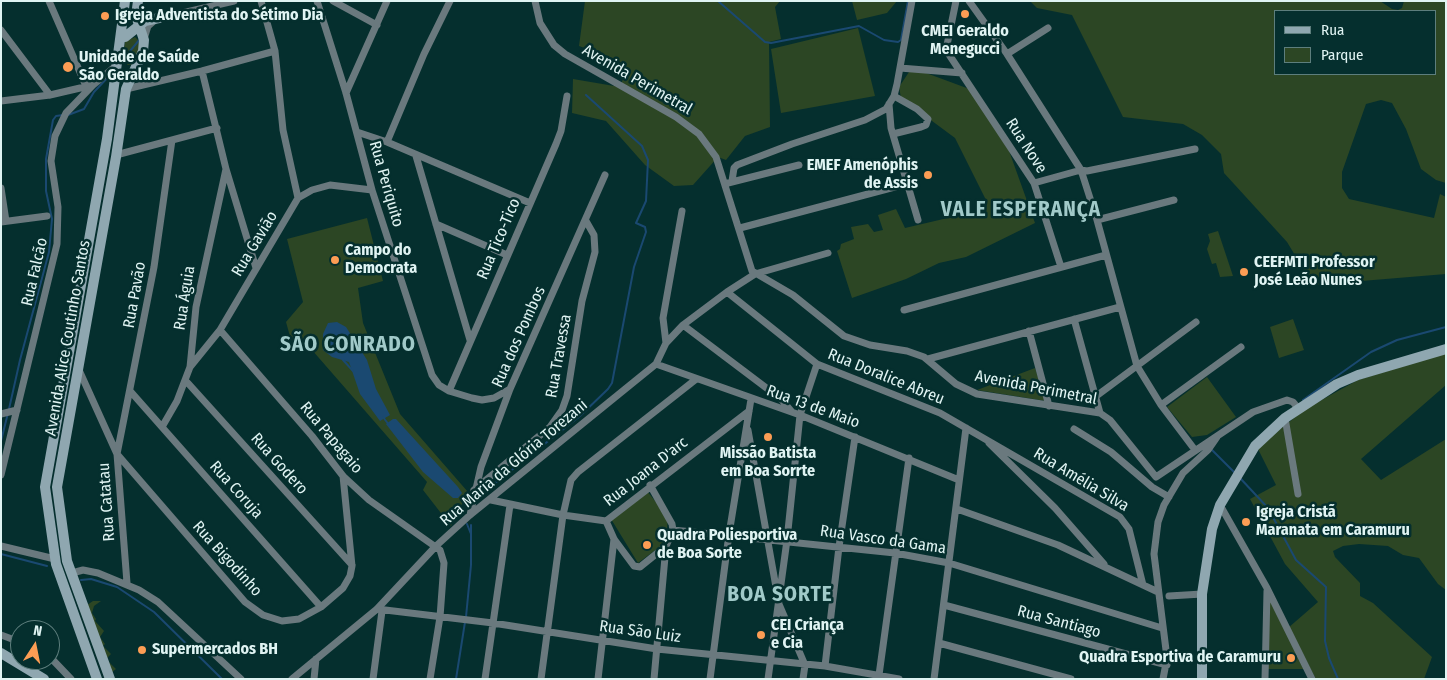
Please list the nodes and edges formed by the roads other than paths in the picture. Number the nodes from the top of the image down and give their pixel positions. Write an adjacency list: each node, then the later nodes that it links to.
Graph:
1 (49, 1): 29 (street)
2 (126, 1): 20 (main road, Avenida Alice Coutinho Santos)
3 (138, 1): 14 (main road)
4 (234, 1): 15 (street)
5 (317, 1): 31 (street, Rua Periquito)
6 (333, 1): 16 (street)
7 (387, 1): 16 (street)
8 (450, 1): 41 (street)
9 (535, 1): 49 (street, Avenida Perimetral)
10 (912, 1): 26 (street)
11 (956, 1): 28 (street, Rua Nove)
12 (970, 1): 23 (street)
13 (263, 4): 22 (street)
14 (136, 12): 15 (main road); 17 (main road)
15 (155, 18): 17 (main road); 21 (street)
16 (377, 25): 31 (street)
17 (139, 26): 20 (main road); 21 (main road)
18 (1048, 28): 23 (street)
19 (1, 30): 32 (street)
20 (123, 38): 21 (main road); 24 (main road, Avenida Alice Coutinho Santos)
21 (144, 40): 25 (main road, Avenida Alice Coutinho Santos)
22 (275, 51): 27 (street); 54 (street)
23 (1007, 54): 47 (street)
24 (118, 64): 25 (main road); 29 (street, Rua Falcão); 140 (main road, Avenida Alice Coutinho Santos)
25 (136, 68): 30 (main road, Avenida Alice Coutinho Santos)
26 (900, 68): 28 (street); 34 (street)
27 (202, 71): 30 (street); 37 (street)
28 (962, 73): 50 (street, Rua Nove)
29 (90, 86): 32 (street); 99 (street, Rua Falcão)
30 (126, 89): 43 (main road, Avenida Alice Coutinho Santos)
31 (346, 93): 38 (street, Rua Periquito)
32 (50, 94): 35 (street)
33 (567, 96): 56 (street, Rua Tico-Tico)
34 (894, 96): 36 (street); 39 (street)
35 (1, 101)
36 (889, 104): 39 (street); 49 (street)
37 (217, 128): 40 (street); 46 (street)
38 (357, 132): 41 (street); 53 (street, Rua Periquito)
39 (893, 134): 51 (street)
40 (172, 140): 43 (street); 93 (street, Rua Pavão)
41 (387, 142): 44 (street)
42 (1196, 149): 47 (street)
43 (116, 155): 88 (main road, Avenida Alice Coutinho Santos)
44 (416, 156): 56 (street); 63 (street)
45 (799, 165): 49 (street)
46 (226, 169): 69 (street); 87 (street, Rua Águia)
47 (1081, 170): 50 (street); 60 (street)
48 (605, 175): 61 (street, Rua dos Pombos)
49 (729, 183): 64 (street, Avenida Perimetral)
50 (1034, 183): 68 (street, Rua Nove)
51 (906, 184): 59 (street); 64 (street)
52 (1, 188): 62 (street)
53 (372, 190): 54 (street); 92 (street, Rua Periquito)
54 (298, 198): 69 (street, Rua Gavião)
55 (1174, 200): 60 (street)
56 (530, 204): 66 (street, Rua Tico-Tico)
57 (682, 211): 80 (street)
58 (47, 216): 62 (street)
59 (918, 220)
60 (1097, 220): 67 (street)
61 (586, 221): 91 (street, Rua dos Pombos); 120 (street, Rua Travessa)
62 (4, 222)
63 (436, 224): 66 (street); 79 (street)
64 (740, 228): 70 (street, Avenida Perimetral)
65 (828, 253): 70 (street, Rua Maria da Glória Torezani)
66 (507, 255): 79 (street, Rua Tico-Tico)
67 (1106, 255): 68 (street); 72 (street)
68 (1061, 267): 73 (street)
69 (256, 268): 77 (street, Rua Gavião)
70 (755, 274): 71 (street, Rua Maria da Glória Torezani); 83 (street, Avenida Perimetral)
71 (727, 292): 76 (street, Rua Maria da Glória Torezani); 85 (street, Rua Doralice Abreu)
72 (1120, 307): 74 (street); 86 (street)
73 (904, 310)
74 (1074, 319): 78 (street); 94 (street)
75 (1196, 322): 86 (street)
76 (683, 325): 80 (street, Rua Maria da Glória Torezani); 101 (street)
77 (220, 330): 87 (street, Rua Gavião); 117 (street, Rua Papagaio)
78 (1029, 331): 83 (street); 97 (street)
79 (470, 340): 92 (street, Rua Tico-Tico)
80 (666, 343): 84 (street, Rua Maria da Glória Torezani)
81 (1241, 347): 96 (street)
82 (1446, 349): 98 (main road)
83 (928, 359): 97 (street, Avenida Perimetral)
84 (656, 364): 89 (street, Rua 13 de Maio); 123 (street, Rua Maria da Glória Torezani)
85 (816, 364): 104 (street); 108 (street, Rua Doralice Abreu)
86 (1137, 366): 94 (street); 96 (street)
87 (190, 367): 90 (street, Rua Águia)
88 (78, 368): 114 (street, Rua Catatau); 144 (main road, Avenida Alice Coutinho Santos)
89 (695, 380): 95 (street, Rua 13 de Maio); 128 (street)
90 (186, 381): 107 (street, Rua Águia); 143 (street, Rua Godero)
91 (510, 389): 92 (street, Rua Periquito); 120 (street, Rua dos Pombos)
92 (449, 391)
93 (130, 392): 107 (street, Rua Coruja); 114 (street, Rua Pavão)
94 (1095, 397): 102 (street)
95 (750, 399): 100 (street); 101 (street, Rua 13 de Maio)
96 (1161, 405): 113 (street)
97 (1049, 406): 102 (street, Avenida Perimetral)
98 (1298, 408): 105 (main road); 110 (street, Avenida Perimetral)
99 (17, 410): 103 (street); 116 (street, Rua Falcão)
100 (749, 411): 106 (street); 119 (street, Rua Joana D'arc)
101 (792, 413): 104 (street, Rua 13 de Maio)
102 (1100, 413): 113 (street, Avenida Perimetral)
103 (1, 414)
104 (800, 415): 111 (street, Rua 13 de Maio); 134 (street)
105 (1285, 418): 121 (street); 125 (main road)
106 (747, 424): 131 (street); 132 (street)
107 (162, 427): 153 (street, Rua Coruja)
108 (966, 428): 112 (street, Rua Amélia Silva); 118 (street)
109 (1074, 429): 122 (street)
110 (1218, 434): 113 (street, Avenida Perimetral); 122 (street)
111 (855, 436): 115 (street, Rua 13 de Maio); 138 (street)
112 (984, 437): 142 (street); 146 (street, Rua Amélia Silva)
113 (1195, 450)
114 (117, 454): 145 (street, Rua Catatau); 153 (street, Rua Bigodinho)
115 (908, 458): 118 (street, Rua 13 de Maio); 139 (street)
116 (1, 475)
117 (343, 476): 136 (street, Rua Papagaio); 143 (street, Rua Bigodinho)
118 (959, 480): 126 (street)
119 (650, 485): 129 (street, Rua Joana D'arc); 130 (street)
120 (474, 490): 127 (street, Rua dos Pombos)
121 (1298, 494)
122 (1169, 497): 148 (street)
123 (491, 500): 124 (street, Rua Joana D'arc); 127 (street, Rua Maria da Glória Torezani)
124 (510, 505): 128 (street, Rua Joana D'arc); 156 (street)
125 (1220, 505): 147 (street); 149 (main road)
126 (957, 509): 141 (street); 142 (street)
127 (470, 515): 136 (street, Rua Maria da Glória Torezani)
128 (563, 515): 129 (street, Rua Joana D'arc); 158 (street)
129 (606, 520): 133 (street)
130 (673, 530): 131 (street, Rua Vasco da Gama); 137 (street)
131 (729, 534): 132 (street, Rua Vasco da Gama); 163 (street)
132 (767, 538): 134 (street, Rua Vasco da Gama); 151 (street)
133 (614, 539): 137 (street); 159 (street)
134 (787, 540): 138 (street, Rua Vasco da Gama); 151 (street)
135 (1, 546): 140 (street)
136 (436, 546): 154 (street, Rua Maria da Glória Torezani); 155 (street)
137 (666, 546): 161 (street)
138 (839, 547): 139 (street, Rua Vasco da Gama); 168 (street)
139 (895, 553): 141 (street, Rua Vasco da Gama); 170 (street)
140 (55, 559): 173 (main road, Avenida Alice Coutinho Santos)
141 (949, 563): 152 (street); 157 (street, Rua Vasco da Gama)
142 (1104, 565): 146 (street)
143 (352, 566): 153 (street, Rua Bigodinho)
144 (72, 573): 145 (street); 174 (main road, Avenida Alice Coutinho Santos)
145 (127, 584): 175 (street)
146 (1143, 585): 148 (street)
147 (1267, 588): 192 (street); 193 (street)
148 (1158, 592): 157 (street)
149 (1202, 594): 150 (street); 191 (main road)
150 (1170, 596)
151 (779, 604): 165 (street); 166 (street)
152 (944, 605): 160 (street); 167 (street, Rua Santiago)
153 (321, 606)
154 (380, 610): 155 (street, Rua São Luiz); 164 (street, Rua Maria da Glória Torezani); 178 (street)
155 (440, 617): 156 (street, Rua São Luiz); 179 (street)
156 (493, 623): 158 (street, Rua São Luiz); 180 (street)
157 (1162, 628): 167 (street)
158 (546, 632): 159 (street, Rua São Luiz); 181 (street)
159 (602, 641): 161 (street, Rua São Luiz); 182 (street)
160 (939, 643): 188 (street); 189 (street)
161 (657, 649): 163 (street, Rua São Luiz); 183 (street)
162 (1, 653): 171 (main road)
163 (712, 655): 165 (street, Rua São Luiz); 184 (street)
164 (316, 659): 176 (street, Rua Maria da Glória Torezani); 177 (street)
165 (771, 661): 166 (street, Rua São Luiz); 185 (street)
166 (804, 665): 168 (street, Rua São Luiz); 186 (street)
167 (1167, 665): 190 (street)
168 (825, 666): 170 (street, Rua São Luiz)
169 (60, 667): 172 (street)
170 (879, 675): 187 (street, Rua São Luiz)
171 (44, 679)
172 (71, 679)
173 (97, 679)
174 (110, 679)
175 (241, 679)
176 (292, 679)
177 (314, 679)
178 (373, 679)
179 (430, 679)
180 (485, 679)
181 (541, 679)
182 (598, 679)
183 (654, 679)
184 (710, 679)
185 (768, 679)
186 (803, 679)
187 (899, 679)
188 (934, 679)
189 (1070, 679)
190 (1163, 679)
191 (1202, 679)
192 (1265, 679)
193 (1312, 679)

